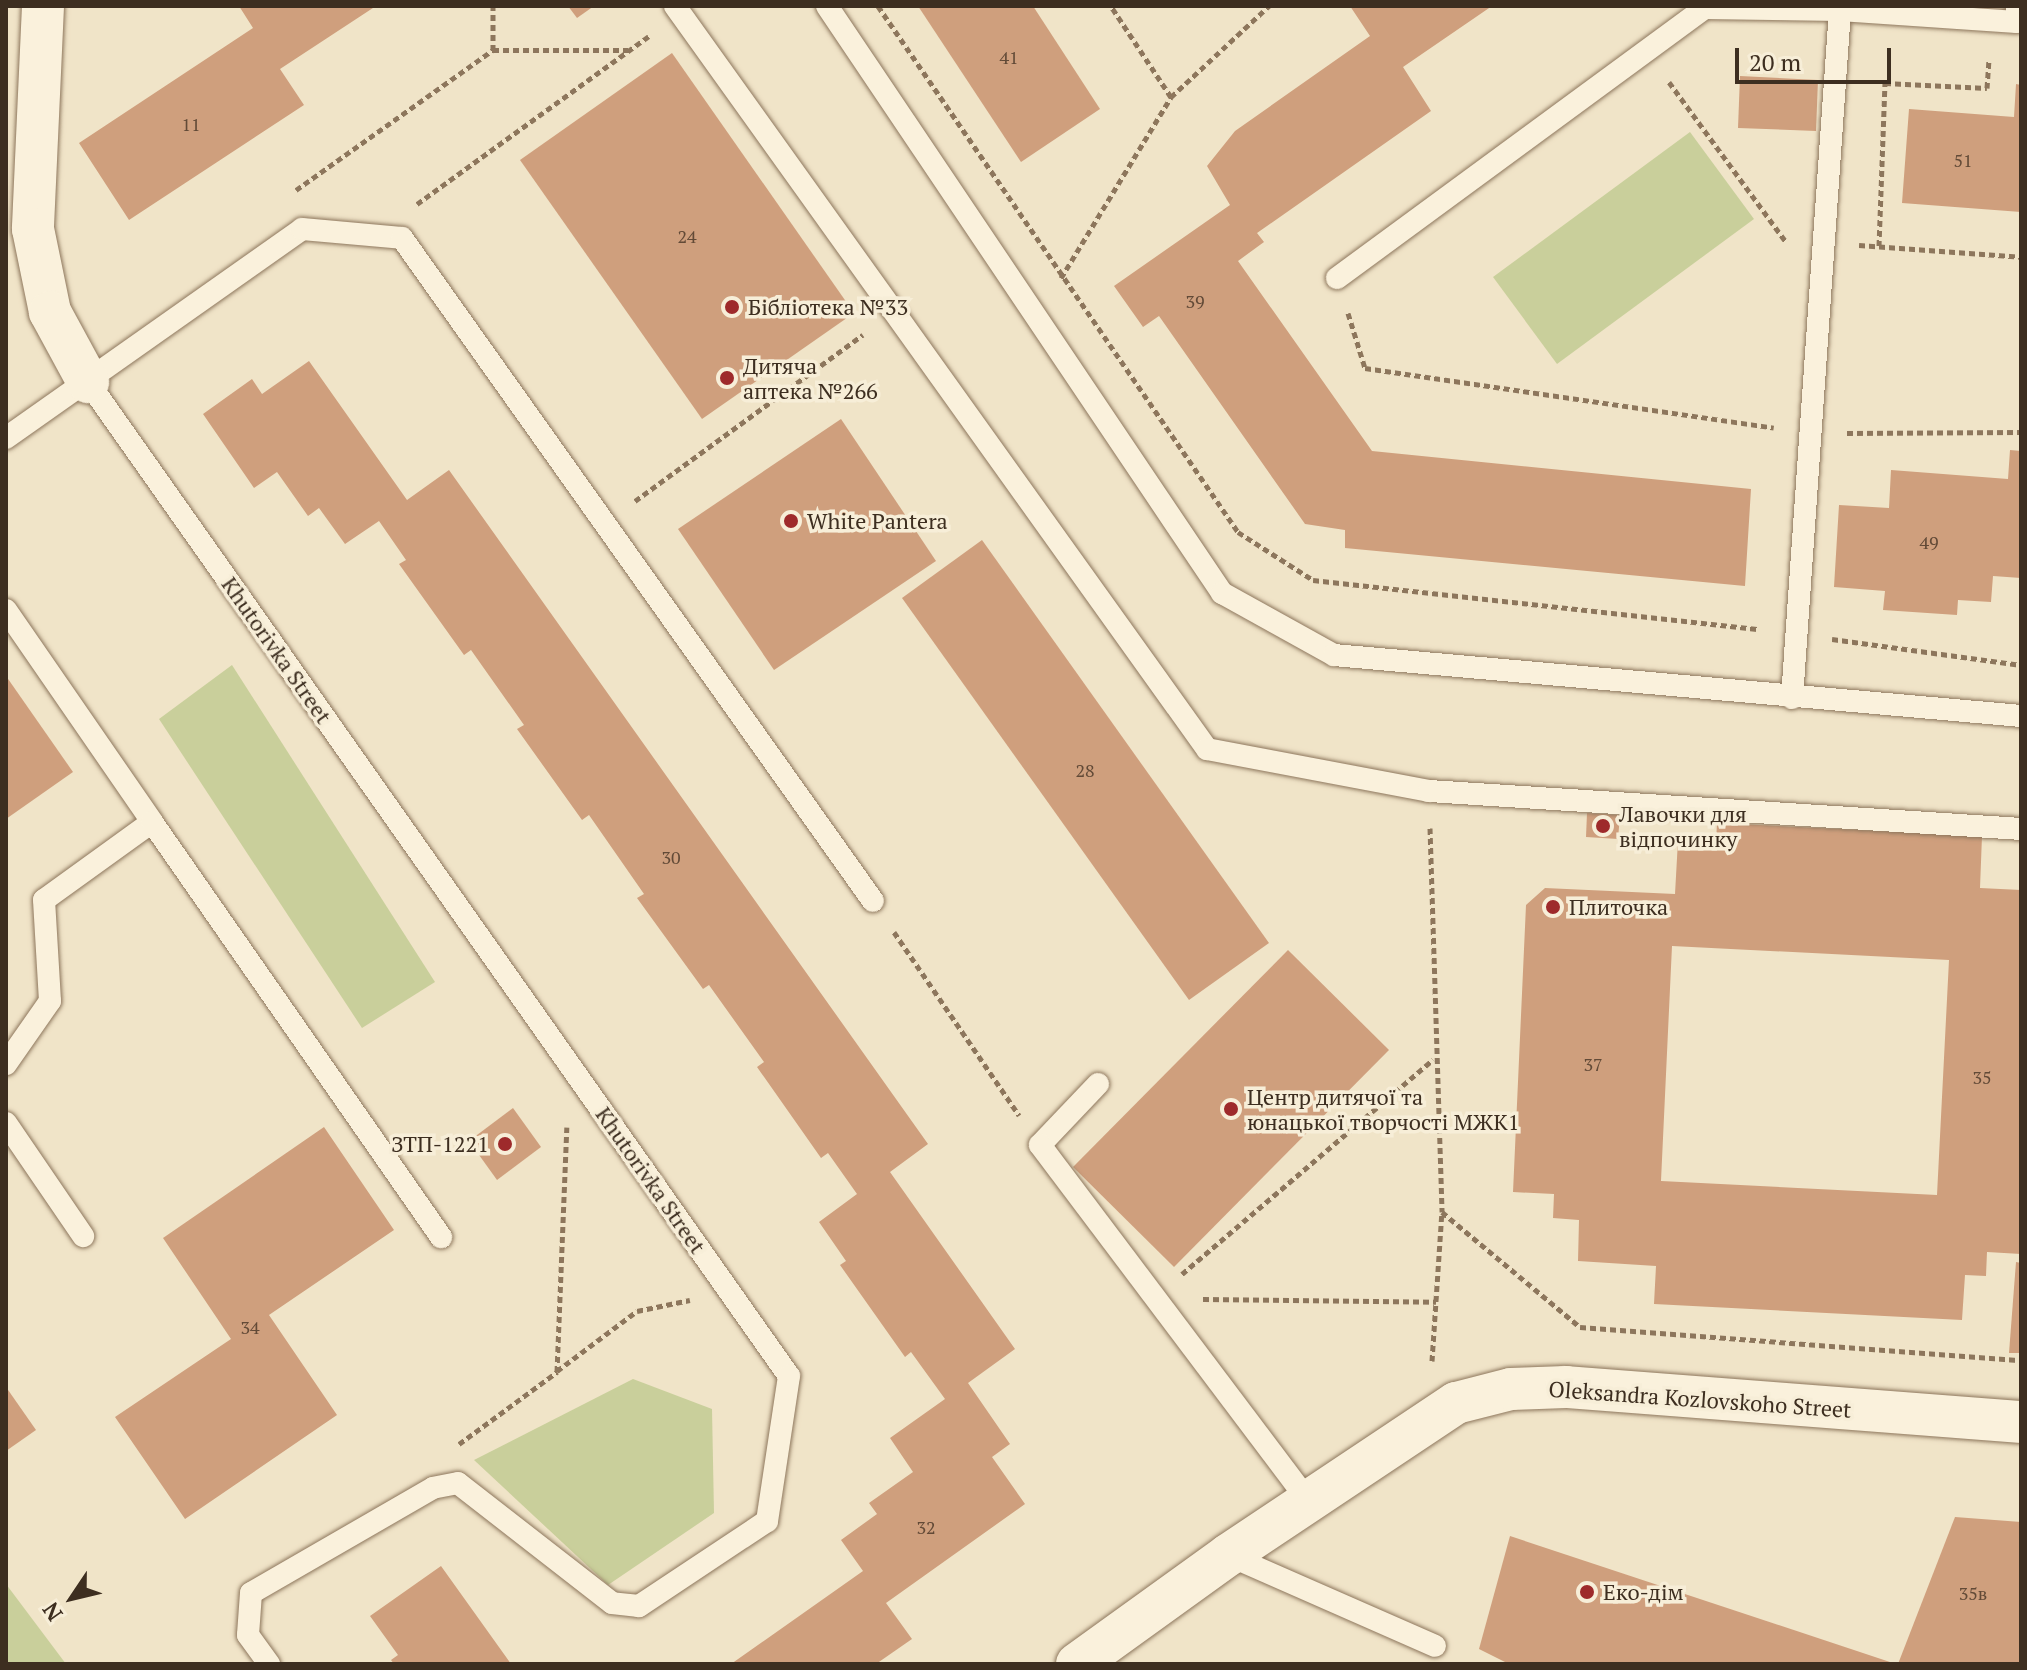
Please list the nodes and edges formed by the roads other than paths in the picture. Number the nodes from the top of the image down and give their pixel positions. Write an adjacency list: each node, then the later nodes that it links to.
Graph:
1 (43, 6): 7 (street)
2 (827, 6): 10 (lane)
3 (2017, 6): 5 (lane)
4 (678, 10): 13 (lane)
5 (1840, 10): 6 (lane); 10 (lane)
6 (1337, 278)
7 (88, 382): 8 (lane); 14 (lane); 25 (lane, Khutorivka Street)
8 (6, 438)
9 (6, 610): 12 (lane)
10 (1792, 698): 11 (lane)
11 (2021, 716)
12 (152, 822): 15 (lane); 19 (lane)
13 (2021, 829)
14 (873, 901)
15 (6, 1064)
16 (1098, 1084): 21 (lane)
17 (6, 1123): 18 (lane)
18 (83, 1236)
19 (441, 1237)
20 (2021, 1422): 21 (street, Oleksandra Kozlovskoho Street)
21 (1308, 1501): 22 (street, Oleksandra Kozlovskoho Street)
22 (1228, 1555): 23 (lane); 24 (street, Oleksandra Kozlovskoho Street)
23 (1435, 1646)
24 (1100, 1658)
25 (269, 1664)

